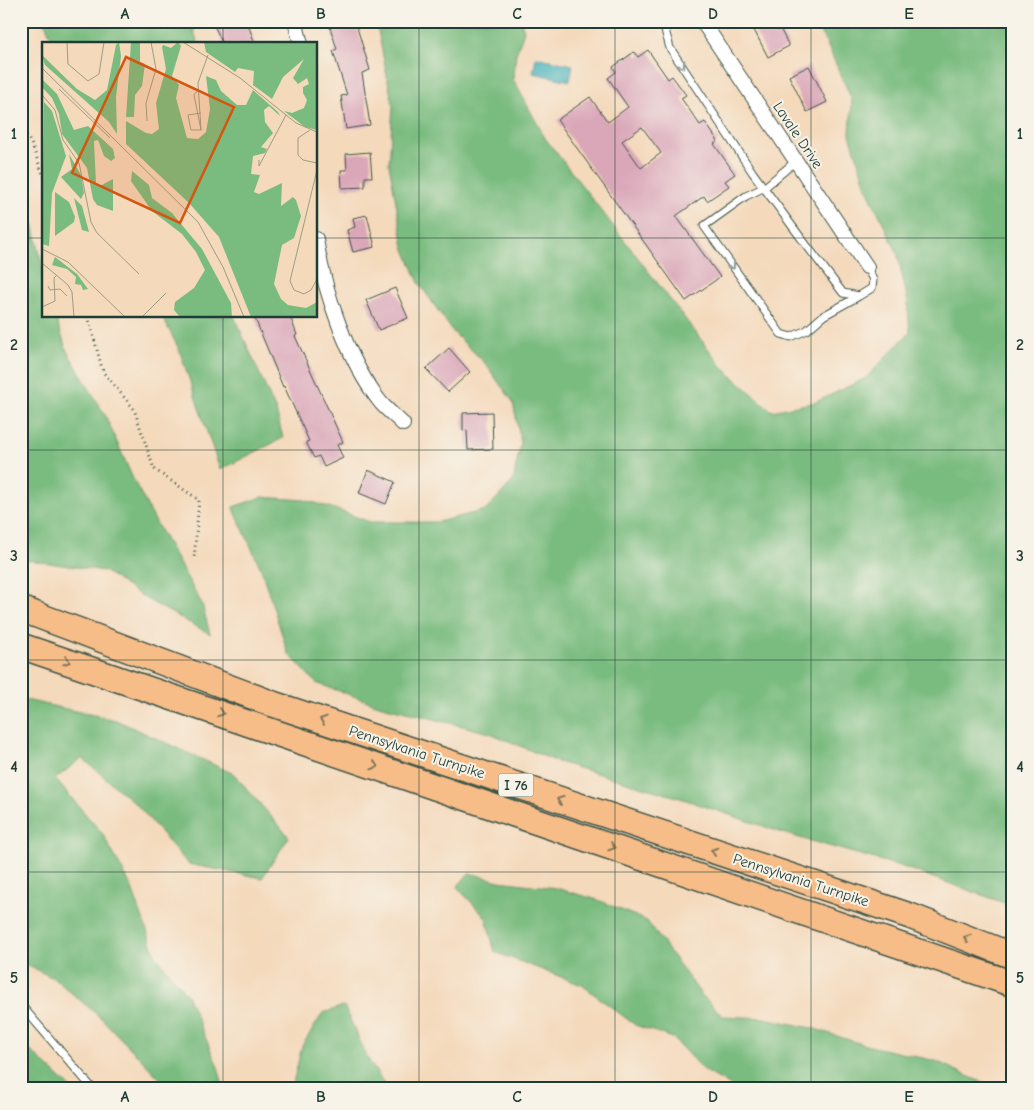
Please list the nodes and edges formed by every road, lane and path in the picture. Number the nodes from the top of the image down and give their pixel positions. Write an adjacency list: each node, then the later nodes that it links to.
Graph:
1 (295, 21): 4 (street)
2 (664, 21): 8 (lane, one-way to 8)
3 (702, 21): 6 (street, Lavale Drive)
4 (300, 42)
5 (21, 127): 7 (path)
6 (796, 161): 8 (lane); 10 (street, Lavale Drive)
7 (42, 173)
8 (765, 187): 11 (lane); 11 (lane, one-way to 11)
9 (318, 248): 13 (street)
10 (867, 267): 11 (lane)
11 (859, 296)
12 (89, 318): 14 (path)
13 (403, 424)
14 (194, 559)
15 (21, 609): 17 (highway, Pennsylvania Turnpike / I 76, one-way to 15)
16 (21, 646): 18 (highway, Pennsylvania Turnpike / I 76, one-way to 18)
17 (1013, 956)
18 (1013, 984)
19 (21, 1005): 20 (lane)
20 (93, 1089)

